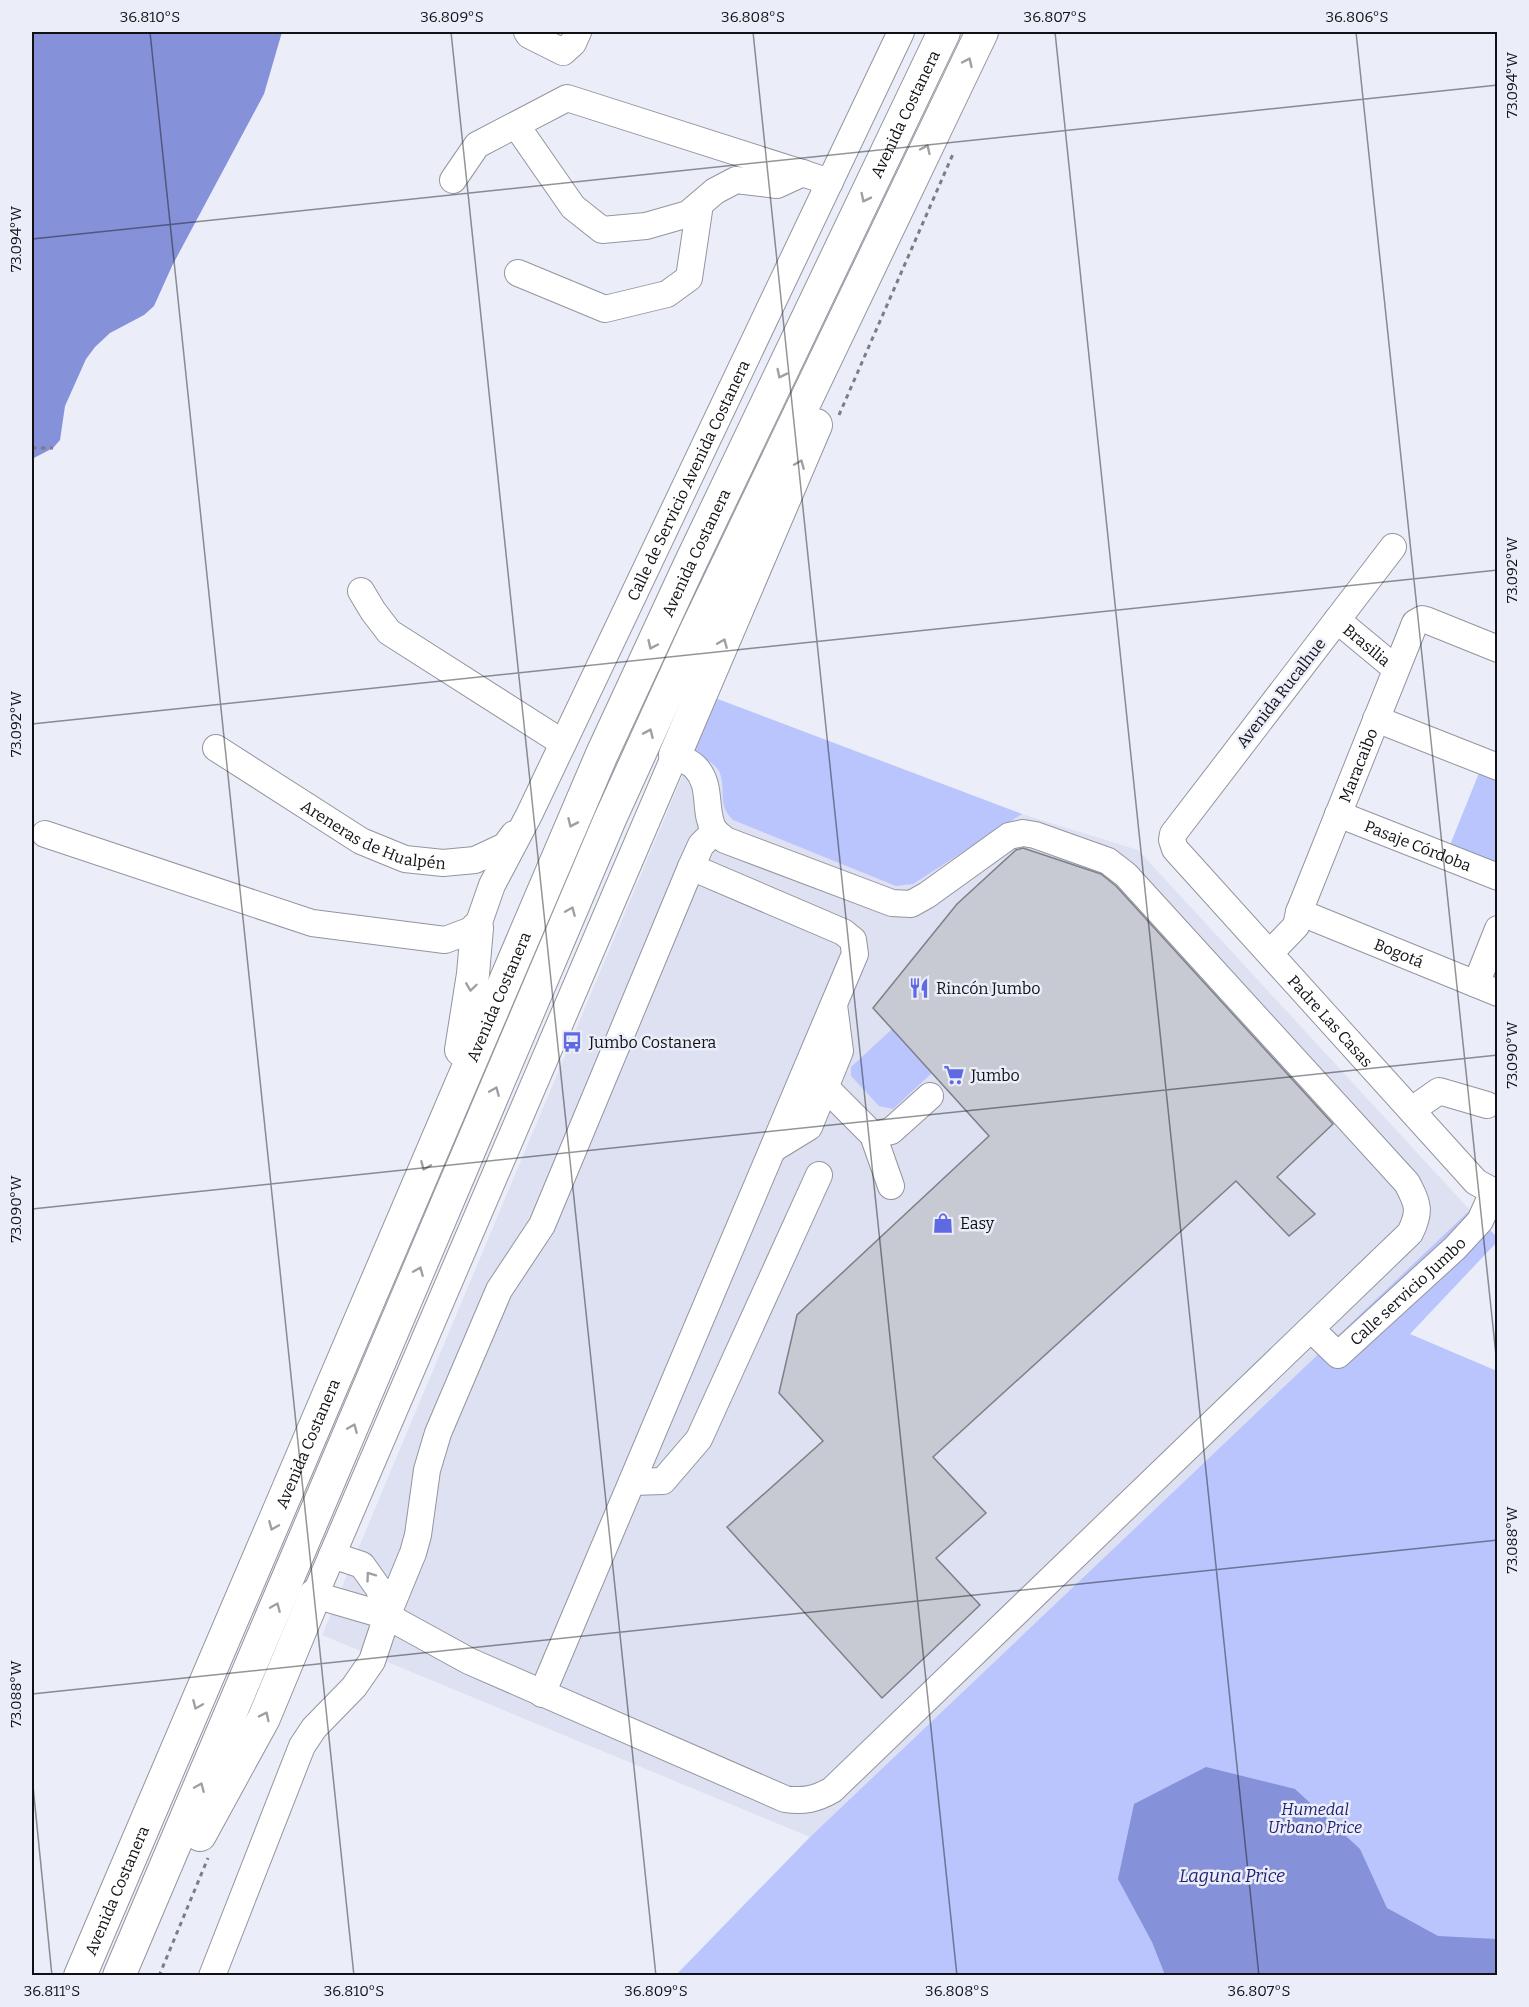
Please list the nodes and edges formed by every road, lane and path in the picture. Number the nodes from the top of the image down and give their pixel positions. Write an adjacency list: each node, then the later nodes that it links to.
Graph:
1 (527, 32): 2 (street)
2 (578, 32)
3 (944, 32): 42 (main road, Avenida Costanera, one-way to 42)
4 (982, 32): 11 (main road, Avenida Costanera, one-way to 4)
5 (891, 35): 9 (street, Calle de Servicio Avenida Costanera)
6 (516, 125): 7 (street); 8 (street); 10 (street)
7 (803, 173): 9 (street); 10 (street)
8 (453, 180)
9 (830, 182): 21 (street, Calle de Servicio Avenida Costanera)
10 (700, 204): 12 (street)
11 (874, 259): 23 (main road, one-way to 11); 55 (main road, Avenida Costanera, one-way to 11)
12 (518, 273)
13 (32, 448): 14 (path)
14 (53, 448)
15 (1393, 547): 17 (street, Avenida Rucalhue)
16 (361, 591): 21 (street)
17 (1337, 620): 19 (street, Brasilia); 29 (street, Avenida Rucalhue)
18 (1497, 649): 19 (street, Maracaibo)
19 (1396, 669): 20 (street, Maracaibo)
20 (1376, 719): 24 (street); 25 (street, Maracaibo)
21 (563, 743): 26 (street, Calle de Servicio Avenida Costanera)
22 (216, 748): 26 (street, Areneras de Hualpén)
23 (675, 755): 27 (street); 50 (street)
24 (1497, 767)
25 (1338, 814): 31 (street, Pasaje Córdoba); 32 (street, Maracaibo)
26 (529, 815): 33 (street, Calle de Servicio Avenida Costanera)
27 (715, 831): 30 (street); 48 (street)
28 (45, 834): 33 (street)
29 (1172, 840): 35 (street, Padre Las Casas)
30 (691, 867): 37 (street); 52 (street)
31 (1497, 877)
32 (1299, 912): 35 (street); 36 (street, Bogotá)
33 (477, 928): 42 (main road, one-way to 42)
34 (1497, 929): 36 (street)
35 (1264, 946): 41 (street, Padre Las Casas)
36 (1487, 988)
37 (834, 1005): 38 (street); 44 (street)
38 (825, 1088): 43 (street); 44 (street)
39 (930, 1096): 43 (street)
40 (1487, 1105): 41 (street)
41 (1412, 1110): 47 (street, Padre Las Casas)
42 (447, 1112): 54 (main road, Avenida Costanera, one-way to 54)
43 (873, 1135): 46 (street)
44 (773, 1149): 49 (street)
45 (819, 1175): 49 (street)
46 (891, 1186)
47 (1495, 1193): 48 (street, Calle servicio Jumbo)
48 (1311, 1329): 53 (street)
49 (632, 1482): 53 (street)
50 (332, 1555): 51 (street); 52 (street, one-way to 50)
51 (315, 1595): 52 (street); 56 (main road, one-way to 51)
52 (387, 1616): 53 (street); 57 (street)
53 (542, 1694)
54 (80, 1976)
55 (119, 1976)
56 (138, 1976)
57 (212, 1976)

